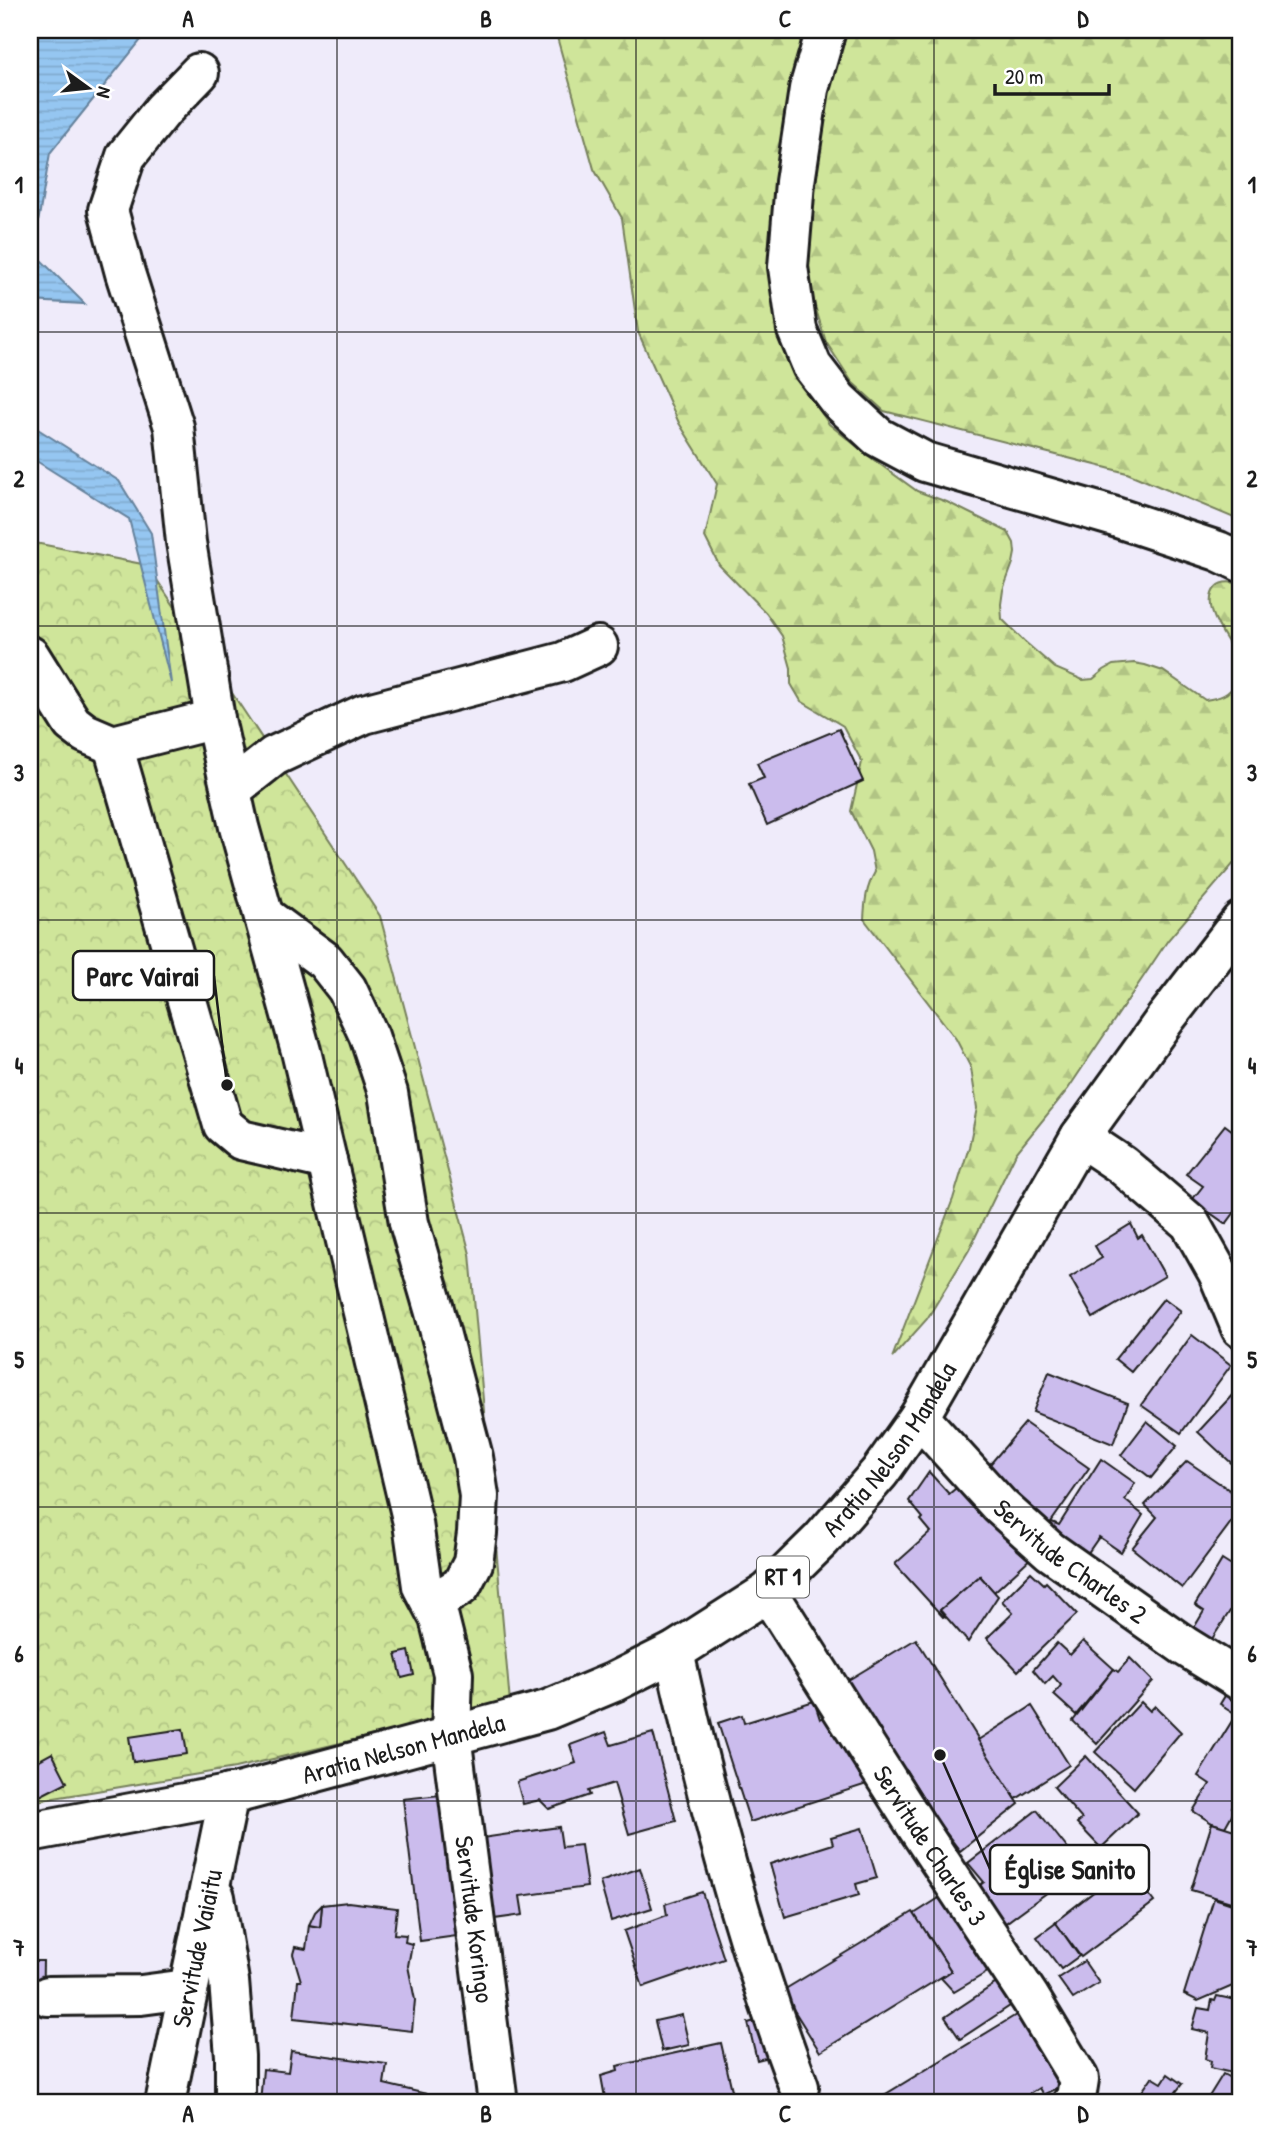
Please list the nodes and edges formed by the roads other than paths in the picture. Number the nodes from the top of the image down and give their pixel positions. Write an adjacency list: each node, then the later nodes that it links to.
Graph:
1 (826, 30): 3 (street)
2 (198, 73): 6 (street, Servitude Koringo)
3 (1241, 562)
4 (598, 646): 8 (street)
5 (30, 656): 7 (street)
6 (215, 719): 7 (street); 8 (street, Servitude Koringo)
7 (113, 745): 12 (street)
8 (231, 790): 9 (street, Servitude Koringo)
9 (264, 916): 12 (street, Servitude Koringo); 18 (street)
10 (1241, 921): 11 (street, Aratia Nelson Mandela / RT 1)
11 (1080, 1137): 13 (street); 16 (street, Aratia Nelson Mandela / RT 1)
12 (327, 1160): 18 (street, Servitude Koringo)
13 (1190, 1223): 14 (street); 15 (street)
14 (1241, 1256)
15 (1241, 1328)
16 (919, 1417): 17 (street, Aratia Nelson Mandela / RT 1); 20 (street, Servitude Charles 2)
17 (768, 1592): 19 (street, Aratia Nelson Mandela / RT 1); 31 (street, Servitude Charles 3)
18 (432, 1604): 21 (street, Servitude Koringo)
19 (674, 1652): 21 (street, Aratia Nelson Mandela / RT 1); 27 (street)
20 (1241, 1681)
21 (451, 1735): 22 (street, Aratia Nelson Mandela / RT 1); 30 (street, Servitude Koringo)
22 (229, 1794): 23 (street, Aratia Nelson Mandela / RT 1); 24 (street, Servitude Vaiaitu)
23 (30, 1832)
24 (212, 1877): 25 (street, Servitude Vaiaitu); 29 (street)
25 (187, 1989): 26 (street); 28 (street, Servitude Vaiaitu)
26 (48, 1996)
27 (799, 2087)
28 (169, 2094)
29 (235, 2103)
30 (498, 2103)
31 (1072, 2103)

